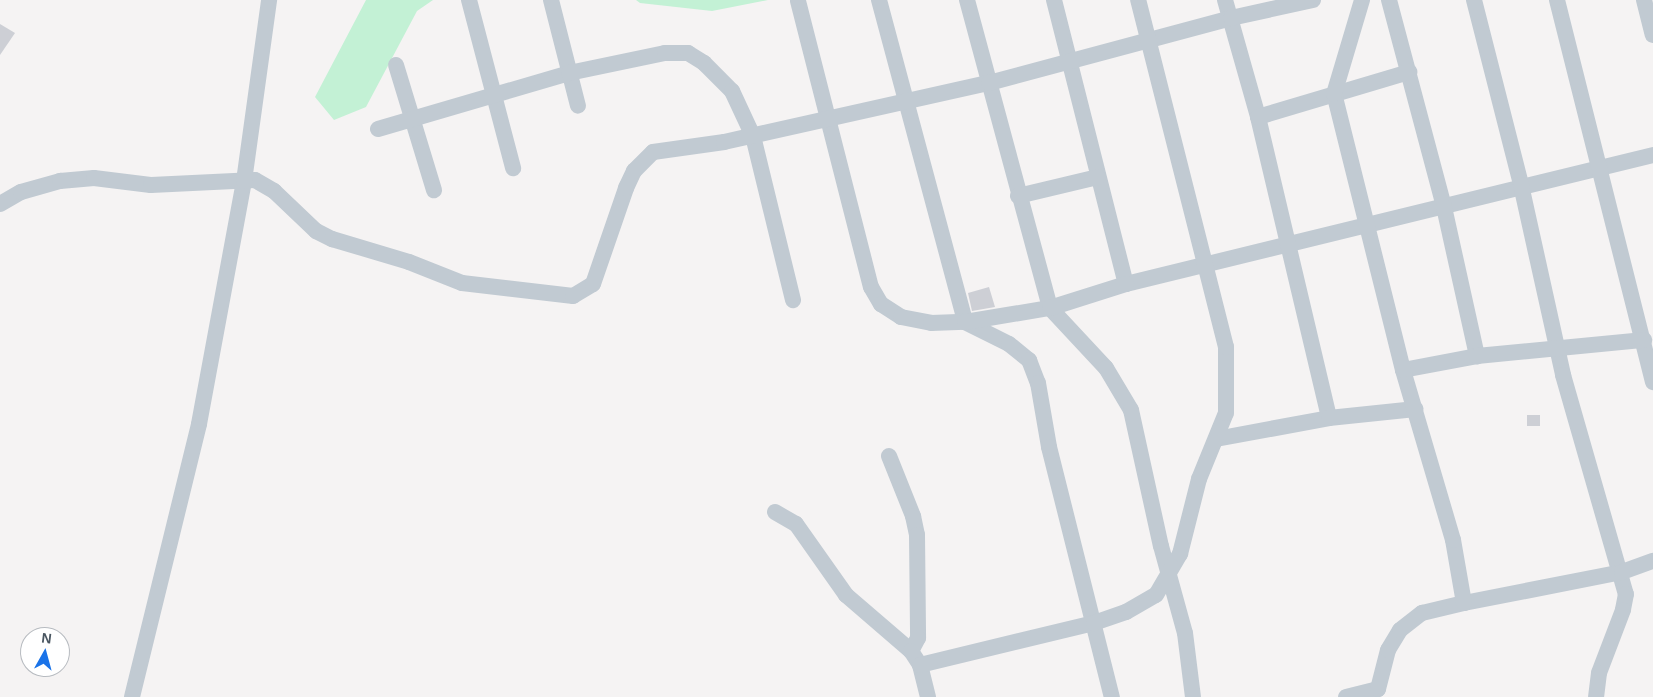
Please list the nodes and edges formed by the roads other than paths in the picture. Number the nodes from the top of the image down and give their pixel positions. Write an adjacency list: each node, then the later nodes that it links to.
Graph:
1 (269, 0): 37 (street)
2 (469, 0): 25 (street)
3 (551, 0): 22 (street)
4 (879, 0): 26 (street)
5 (968, 0): 23 (street)
6 (1054, 0): 19 (street)
7 (1138, 0): 18 (street)
8 (1226, 0): 16 (street)
9 (1314, 0): 16 (street)
10 (1362, 0): 24 (street)
11 (1389, 0): 21 (street)
12 (1474, 0): 38 (street)
13 (1558, 0): 34 (street)
14 (1644, 0): 17 (street)
15 (798, 1): 29 (street)
16 (1230, 18): 18 (street); 30 (street)
17 (1653, 35)
18 (1148, 41): 19 (street); 45 (street)
19 (1070, 60): 23 (street); 36 (street)
20 (396, 65): 28 (street)
21 (1409, 72): 24 (street); 42 (street)
22 (570, 73): 25 (street); 27 (street); 32 (street)
23 (989, 83): 26 (street); 40 (street)
24 (1334, 94): 30 (street); 43 (street)
25 (492, 95): 28 (street); 35 (street)
26 (907, 100): 29 (street); 49 (street)
27 (578, 106)
28 (413, 117): 31 (street); 39 (street)
29 (826, 117): 32 (street); 49 (street)
30 (1258, 117): 44 (street)
31 (378, 129)
32 (753, 136): 37 (street); 47 (street)
33 (1653, 155): 34 (street)
34 (1601, 166): 38 (street); 50 (street)
35 (513, 168)
36 (1098, 176): 40 (street); 46 (street)
37 (244, 181): 41 (street); 68 (street)
38 (1521, 185): 42 (street); 51 (street)
39 (434, 190)
40 (1018, 196): 48 (street)
41 (0, 204)
42 (1444, 207): 43 (street); 52 (street)
43 (1366, 226): 44 (street); 53 (street)
44 (1286, 246): 45 (street); 56 (street)
45 (1207, 265): 46 (street); 57 (street)
46 (1126, 284): 48 (street)
47 (793, 300)
48 (1050, 308): 49 (street); 62 (street)
49 (965, 322): 64 (street)
50 (1644, 340): 51 (street); 54 (street)
51 (1557, 347): 52 (street); 61 (street)
52 (1477, 356): 53 (street)
53 (1403, 370): 55 (street)
54 (1653, 382)
55 (1416, 409): 56 (street); 63 (street)
56 (1329, 418): 57 (street)
57 (1216, 439): 62 (street)
58 (889, 456): 65 (street)
59 (775, 512): 65 (street)
60 (1653, 561): 61 (street)
61 (1622, 572): 63 (street); 73 (street)
62 (1170, 576): 64 (street); 71 (street)
63 (1464, 603): 67 (street)
64 (1094, 623): 66 (street); 70 (street)
65 (911, 651): 66 (street)
66 (920, 666): 69 (street)
67 (1379, 693): 72 (street)
68 (132, 697)
69 (928, 697)
70 (1112, 697)
71 (1192, 697)
72 (1346, 697)
73 (1596, 697)

